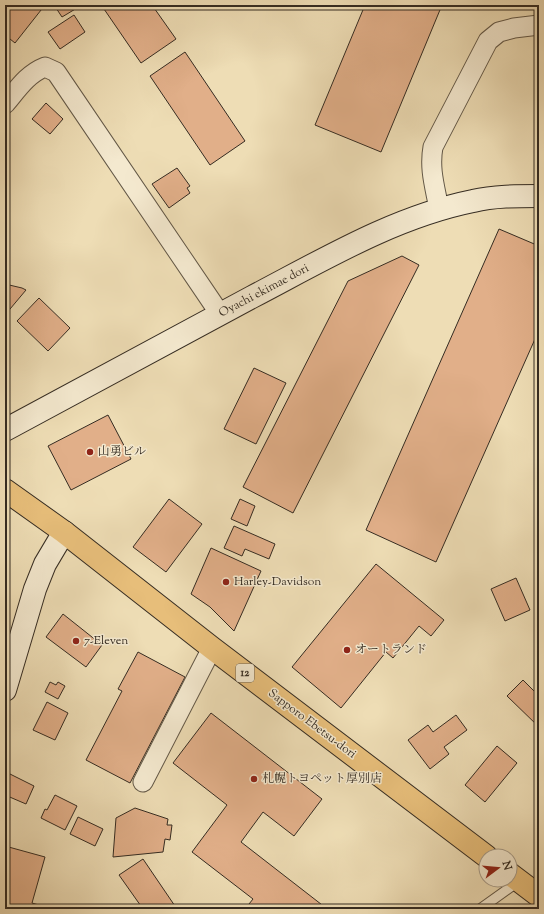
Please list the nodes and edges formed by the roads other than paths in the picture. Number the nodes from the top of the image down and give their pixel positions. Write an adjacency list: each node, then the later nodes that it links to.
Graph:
1 (539, 25): 4 (street)
2 (5, 104): 5 (street)
3 (539, 196): 4 (street, Oyachi ekimae dori)
4 (439, 209): 5 (street, Oyachi ekimae dori)
5 (220, 314): 6 (street, Oyachi ekimae dori)
6 (5, 430)
7 (5, 490): 8 (highway, Sapporo Ebetsu-dori / 12)
8 (64, 532): 9 (highway, Sapporo Ebetsu-dori / 12); 10 (street)
9 (212, 648): 11 (street); 12 (highway, Sapporo Ebetsu-dori / 12)
10 (5, 690)
11 (143, 782)
12 (478, 850)
13 (518, 881): 15 (highway)
14 (503, 888): 16 (lane)
15 (539, 896)
16 (480, 909)

